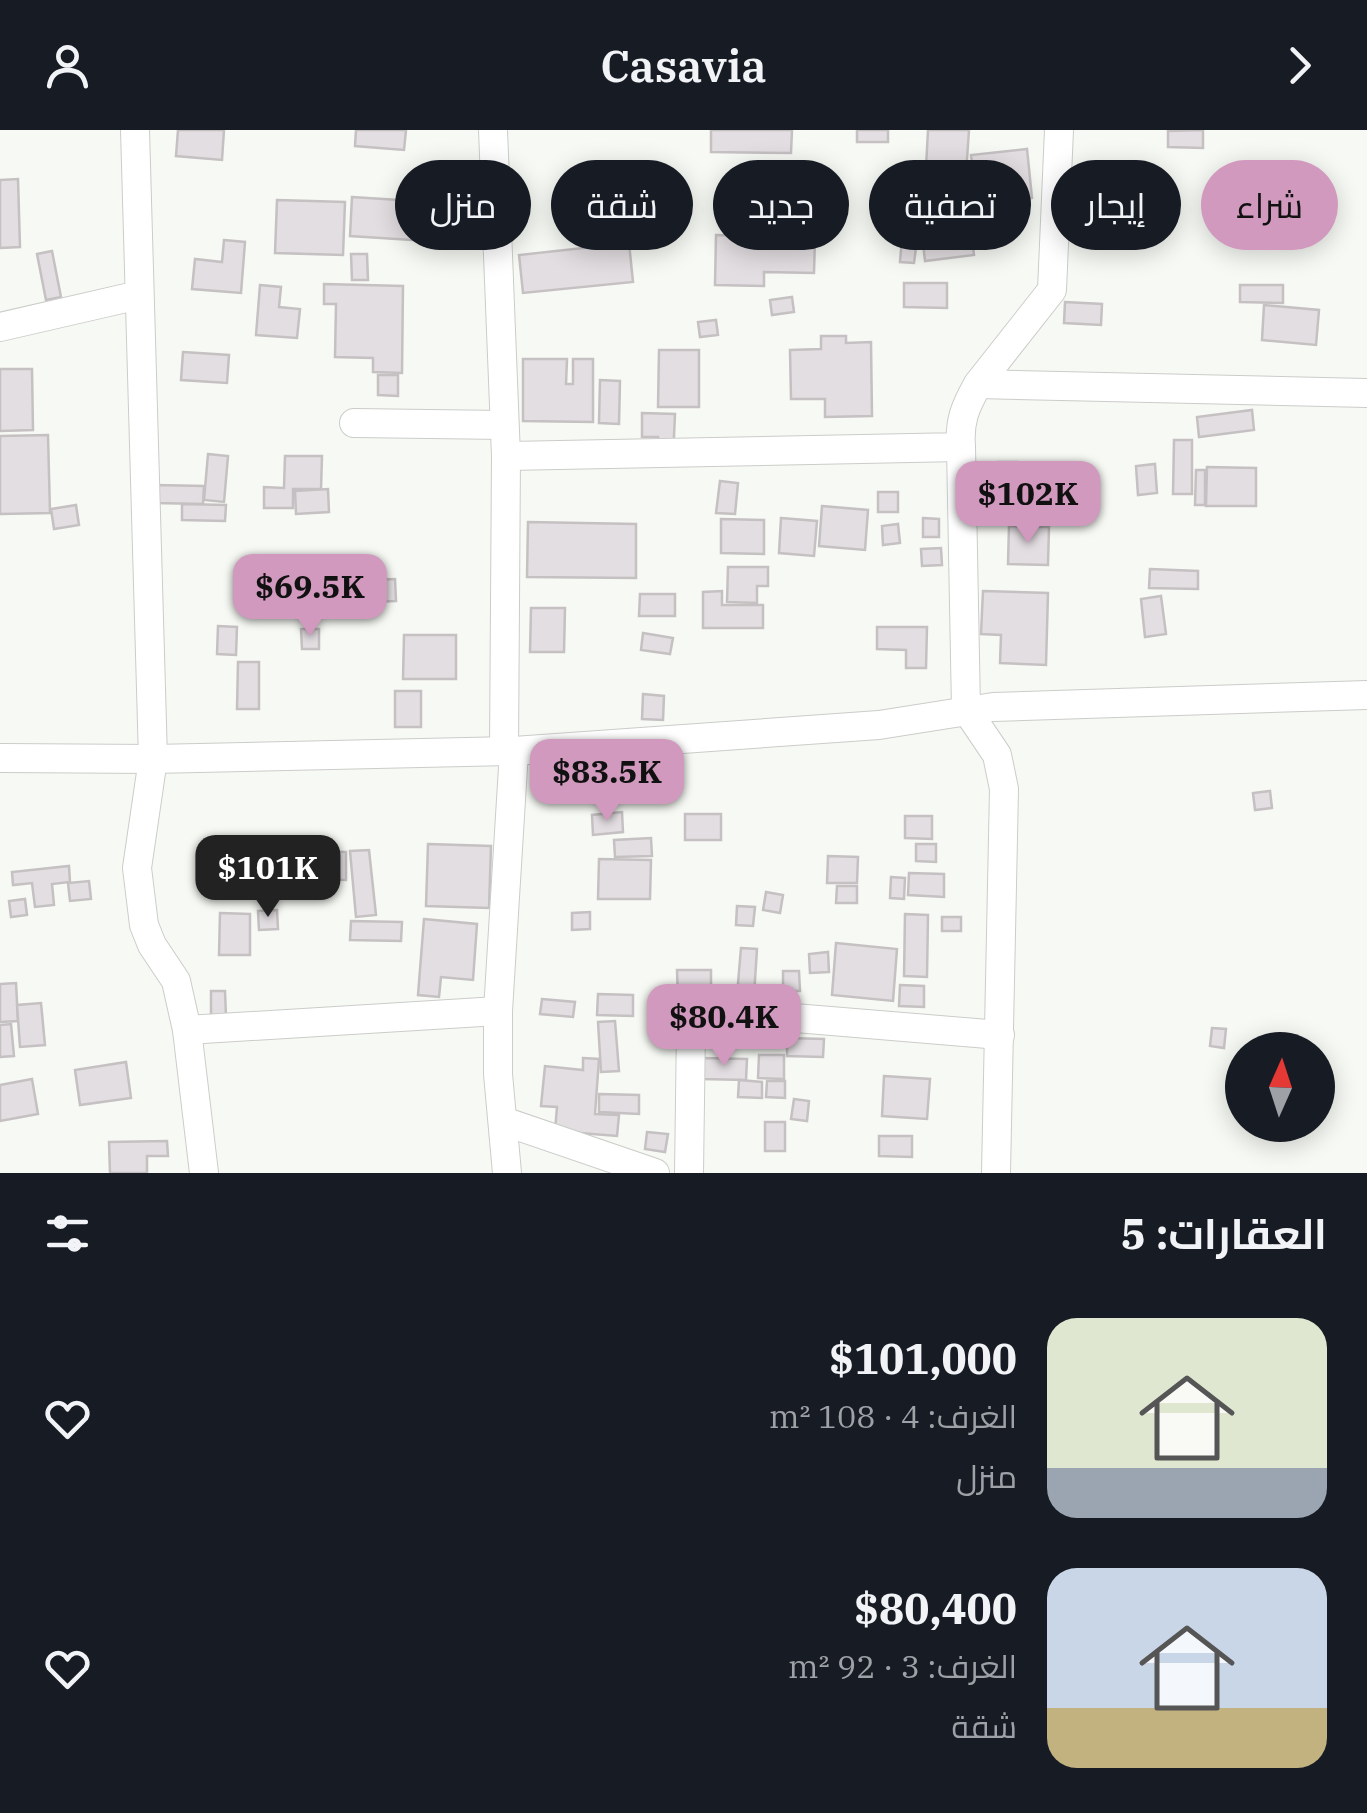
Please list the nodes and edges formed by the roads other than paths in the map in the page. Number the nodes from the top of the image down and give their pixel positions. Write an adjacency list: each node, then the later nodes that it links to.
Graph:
1 (135, 130): 4 (street)
2 (493, 130): 9 (street)
3 (1058, 130): 6 (street)
4 (139, 296): 5 (street); 16 (street)
5 (0, 327)
6 (978, 384): 7 (street); 10 (street)
7 (1367, 393)
8 (354, 423): 9 (street)
9 (504, 425): 11 (street)
10 (960, 447): 11 (street); 13 (street)
11 (506, 456): 14 (street)
12 (1367, 695): 13 (street)
13 (966, 709): 14 (street); 19 (street)
14 (509, 751): 16 (street); 17 (street)
15 (0, 758): 16 (street)
16 (153, 759): 18 (street)
17 (498, 1011): 18 (street); 20 (street)
18 (187, 1030): 21 (street)
19 (1000, 1035): 24 (street); 25 (street)
20 (503, 1122): 22 (street); 23 (street)
21 (204, 1173)
22 (507, 1173)
23 (655, 1173)
24 (689, 1173)
25 (996, 1173)

